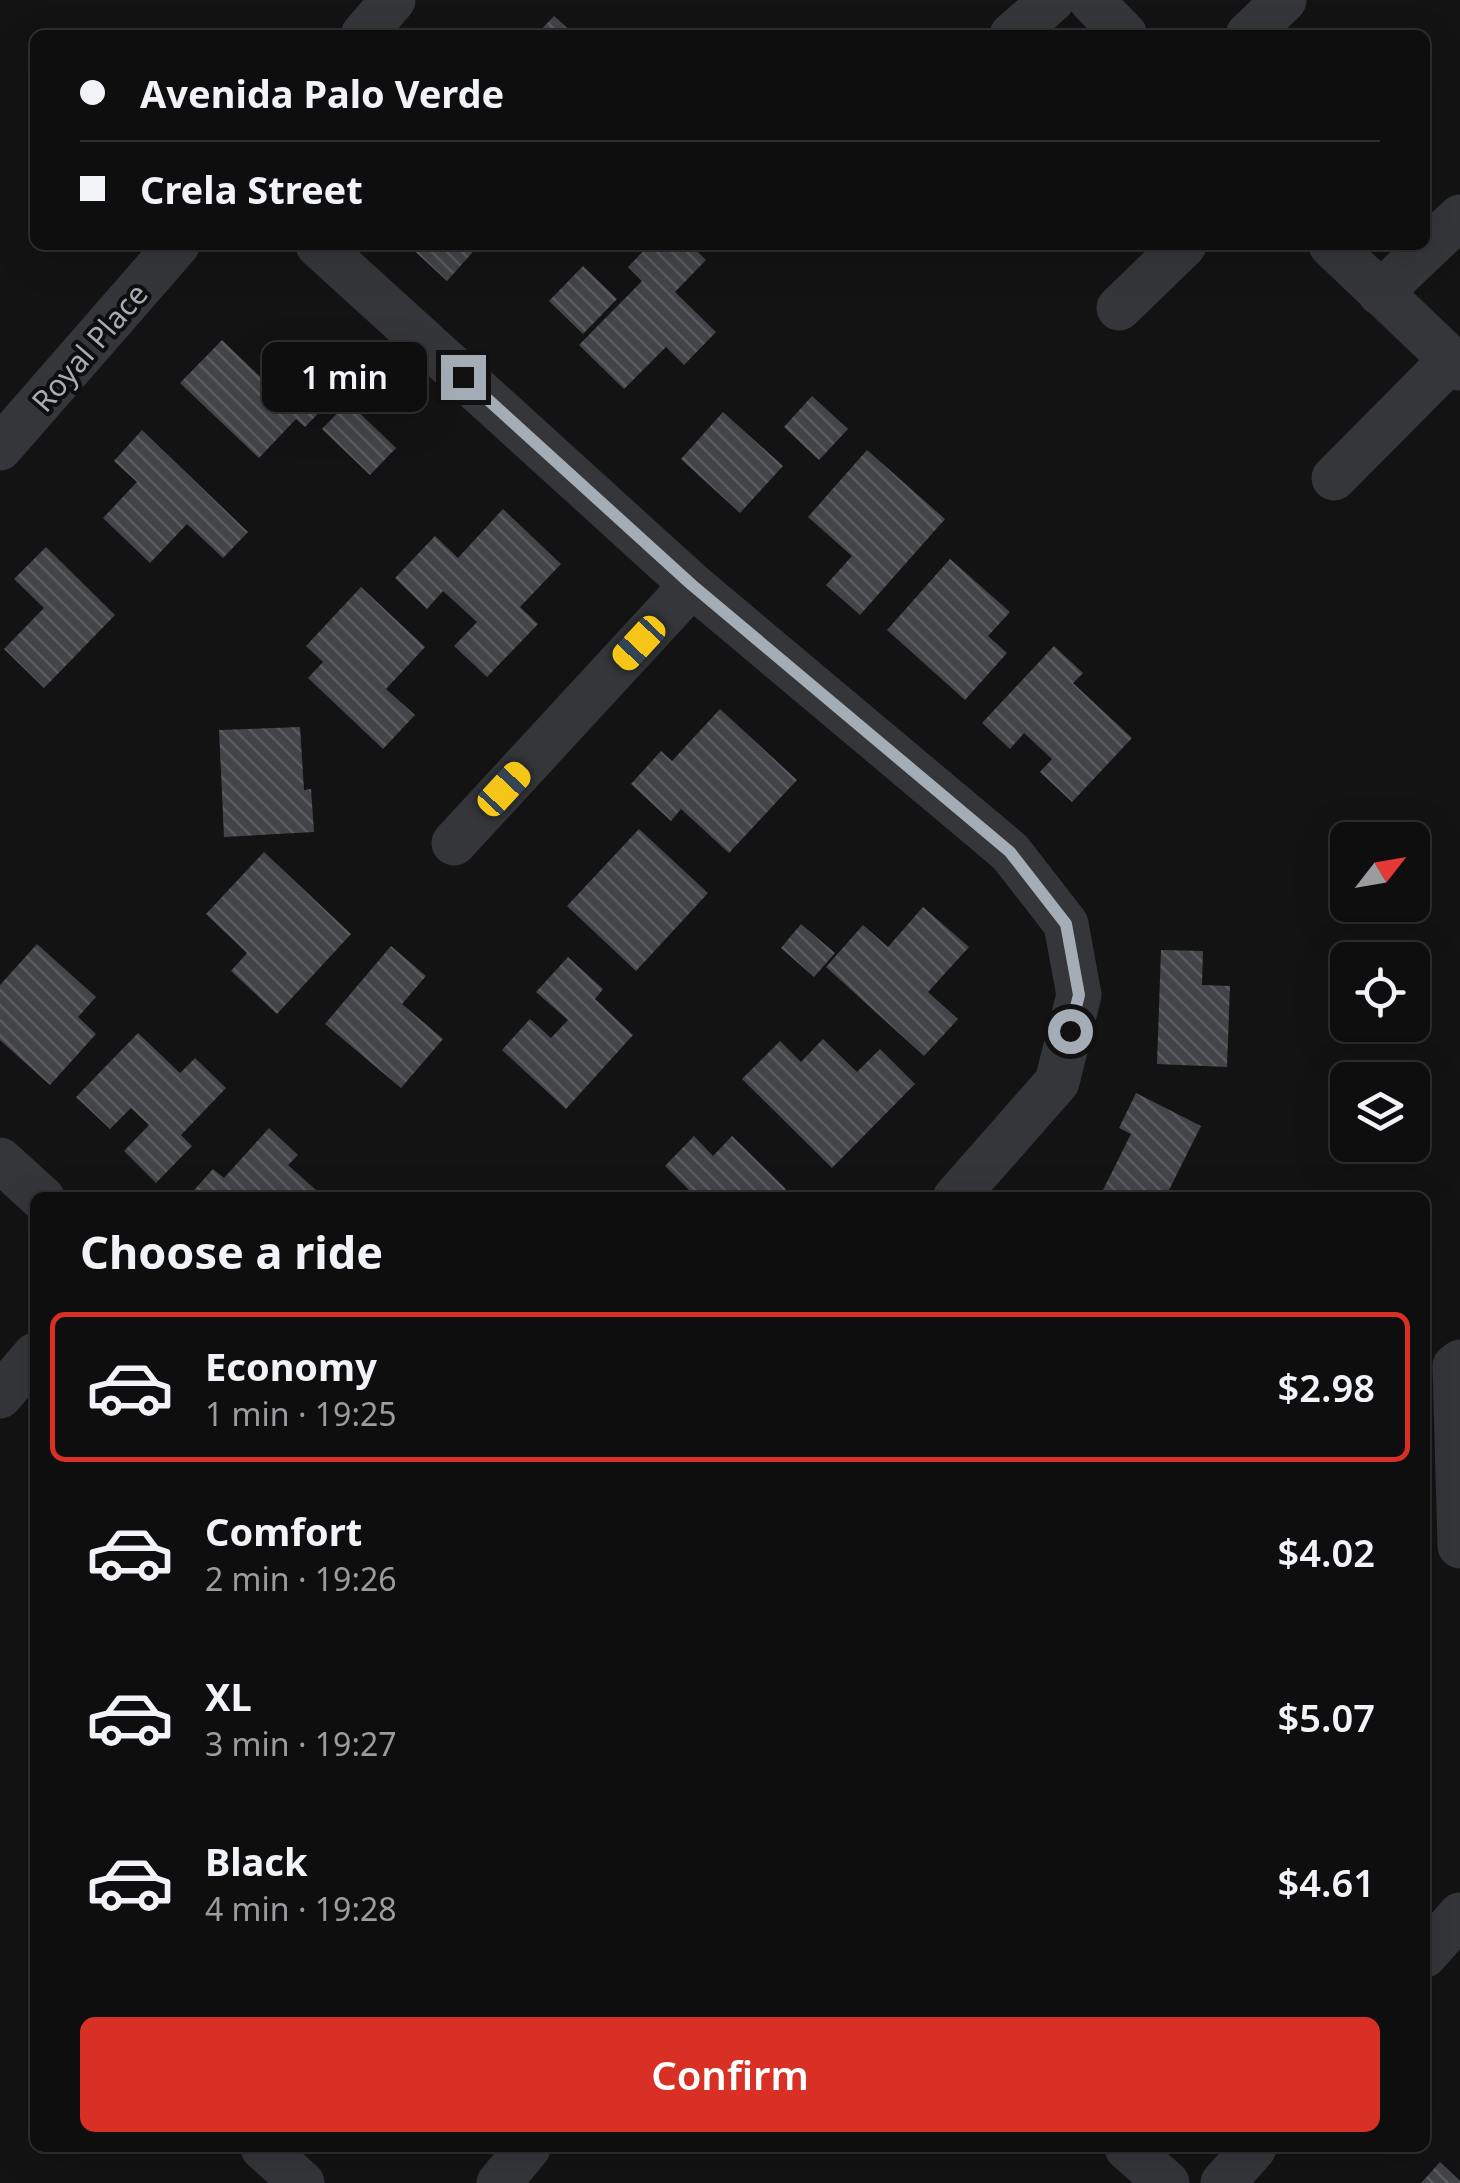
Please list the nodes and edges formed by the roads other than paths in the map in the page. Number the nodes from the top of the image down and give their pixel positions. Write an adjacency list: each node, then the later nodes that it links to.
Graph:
1 (393, 0): 5 (street)
2 (1052, 0): 6 (street)
3 (1091, 0): 7 (street)
4 (1284, 0): 8 (street)
5 (367, 30)
6 (1018, 30)
7 (1120, 30)
8 (1253, 30)
9 (1460, 217): 10 (street)
10 (1430, 245)
11 (173, 250): 19 (street, Royal Place)
12 (324, 250): 21 (street)
13 (1179, 250): 17 (street)
14 (1336, 250): 16 (street)
15 (1425, 250): 16 (street)
16 (1380, 292): 18 (street)
17 (1119, 308)
18 (1455, 364): 20 (street)
19 (0, 448)
20 (1334, 478)
21 (692, 585): 22 (street); 25 (street)
22 (454, 843)
23 (0, 1160): 24 (street)
24 (35, 1192)
25 (960, 1192)
26 (30, 1361): 28 (street)
27 (1460, 1362): 29 (street)
28 (0, 1396)
29 (1460, 1546)
30 (1460, 1915): 31 (street)
31 (1430, 1949)
32 (267, 2152): 36 (street)
33 (525, 2152): 37 (street)
34 (1131, 2152): 38 (street)
35 (1250, 2152): 39 (street)
36 (302, 2183)
37 (499, 2183)
38 (1167, 2183)
39 (1223, 2183)

